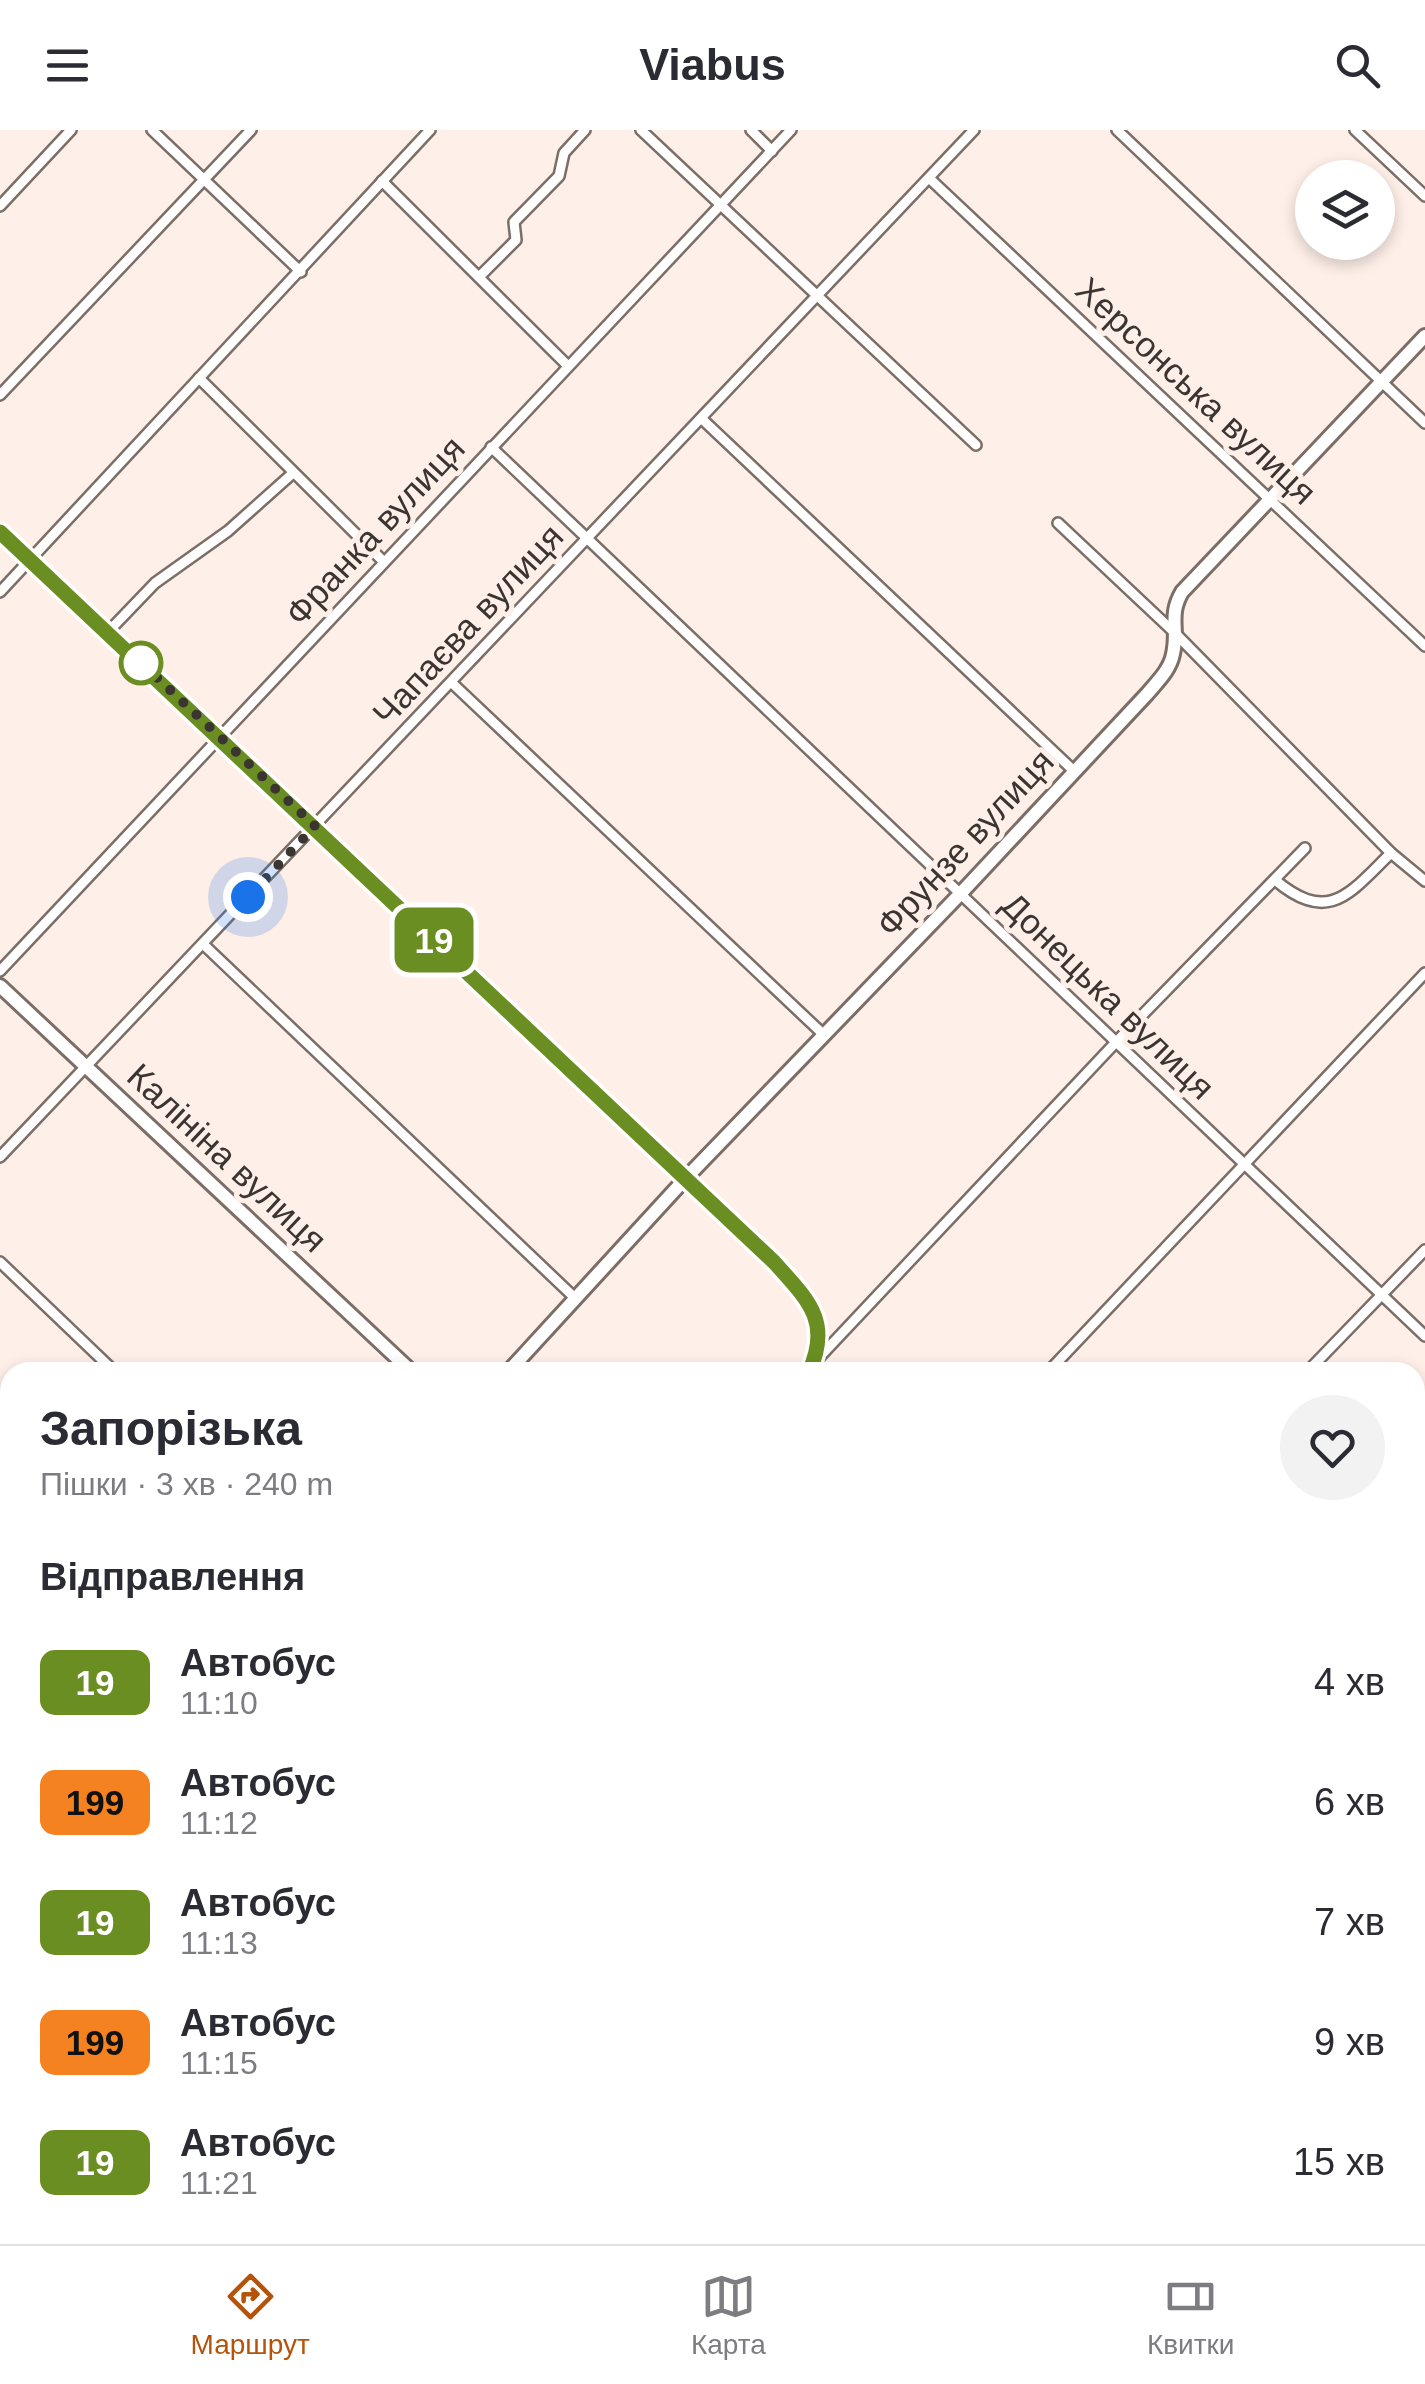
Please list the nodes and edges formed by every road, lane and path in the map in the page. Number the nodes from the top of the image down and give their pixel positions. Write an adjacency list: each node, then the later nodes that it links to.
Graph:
1 (71, 130): 18 (street)
2 (152, 130): 14 (street)
3 (251, 130): 14 (street)
4 (430, 130): 15 (street)
5 (585, 130): 20 (street)
6 (641, 130): 17 (street)
7 (751, 130): 12 (street)
8 (790, 130): 12 (street, Франка вулиця)
9 (974, 130): 13 (street, Чапаєва вулиця)
10 (1117, 130): 25 (street)
11 (1355, 130): 16 (street)
12 (772, 150): 17 (street, Франка вулиця)
13 (929, 178): 21 (street, Чапаєва вулиця); 32 (street, Херсонська вулиця)
14 (206, 179): 19 (street); 26 (street)
15 (382, 181): 19 (street); 20 (street)
16 (1425, 196)
17 (719, 203): 21 (street); 23 (street, Франка вулиця)
18 (0, 206)
19 (301, 272): 24 (street)
20 (480, 276): 23 (street)
21 (820, 296): 27 (street, Чапаєва вулиця); 29 (street)
22 (1425, 336): 25 (street, Фрунзе вулиця)
23 (567, 365): 30 (street, Франка вулиця)
24 (199, 378): 31 (street); 36 (street)
25 (1381, 382): 28 (street); 32 (street, Фрунзе вулиця)
26 (0, 395)
27 (702, 419): 35 (street, Чапаєва вулиця); 44 (street)
28 (1425, 423)
29 (976, 445)
30 (491, 447): 35 (street, Донецька вулиця); 37 (street, Франка вулиця)
31 (292, 473): 37 (street); 39 (street)
32 (1270, 498): 40 (street, Фрунзе вулиця); 41 (street, Херсонська вулиця)
33 (1058, 523): 40 (street)
34 (0, 532): 36 (street)
35 (587, 540): 42 (street, Чапаєва вулиця); 50 (street, Донецька вулиця)
36 (29, 560): 38 (street); 39 (street)
37 (384, 562): 43 (street, Франка вулиця)
38 (0, 592)
39 (108, 632): 43 (street)
40 (1176, 634): 44 (street, Фрунзе вулиця); 47 (street)
41 (1425, 646)
42 (452, 683): 45 (street, Чапаєва вулиця); 55 (street)
43 (220, 737): 45 (street); 52 (street, Франка вулиця)
44 (1074, 771): 50 (street, Фрунзе вулиця)
45 (315, 826): 51 (street, Чапаєва вулиця); 60 (street)
46 (1305, 848): 48 (street)
47 (1391, 853): 48 (street); 49 (street)
48 (1274, 880): 56 (street)
49 (1425, 880)
50 (962, 892): 55 (street, Фрунзе вулиця); 56 (street, Донецька вулиця)
51 (203, 944): 57 (street, Чапаєва вулиця); 64 (street)
52 (0, 971)
53 (1425, 973): 59 (street)
54 (0, 986): 57 (street, Калініна вулиця)
55 (824, 1036): 60 (street, Фрунзе вулиця)
56 (1117, 1040): 59 (street, Донецька вулиця); 70 (street)
57 (87, 1067): 58 (street, Чапаєва вулиця); 67 (street, Калініна вулиця)
58 (0, 1156)
59 (1244, 1166): 63 (street, Донецька вулиця); 71 (street)
60 (684, 1179): 64 (street, Фрунзе вулиця); 69 (street)
61 (1425, 1250): 63 (street)
62 (0, 1262): 66 (street)
63 (1382, 1295): 65 (street, Донецька вулиця); 72 (street)
64 (576, 1300): 68 (street, Фрунзе вулиця)
65 (1425, 1336)
66 (105, 1362)
67 (401, 1362)
68 (517, 1362)
69 (812, 1362)
70 (816, 1362)
71 (1058, 1362)
72 (1317, 1362)

